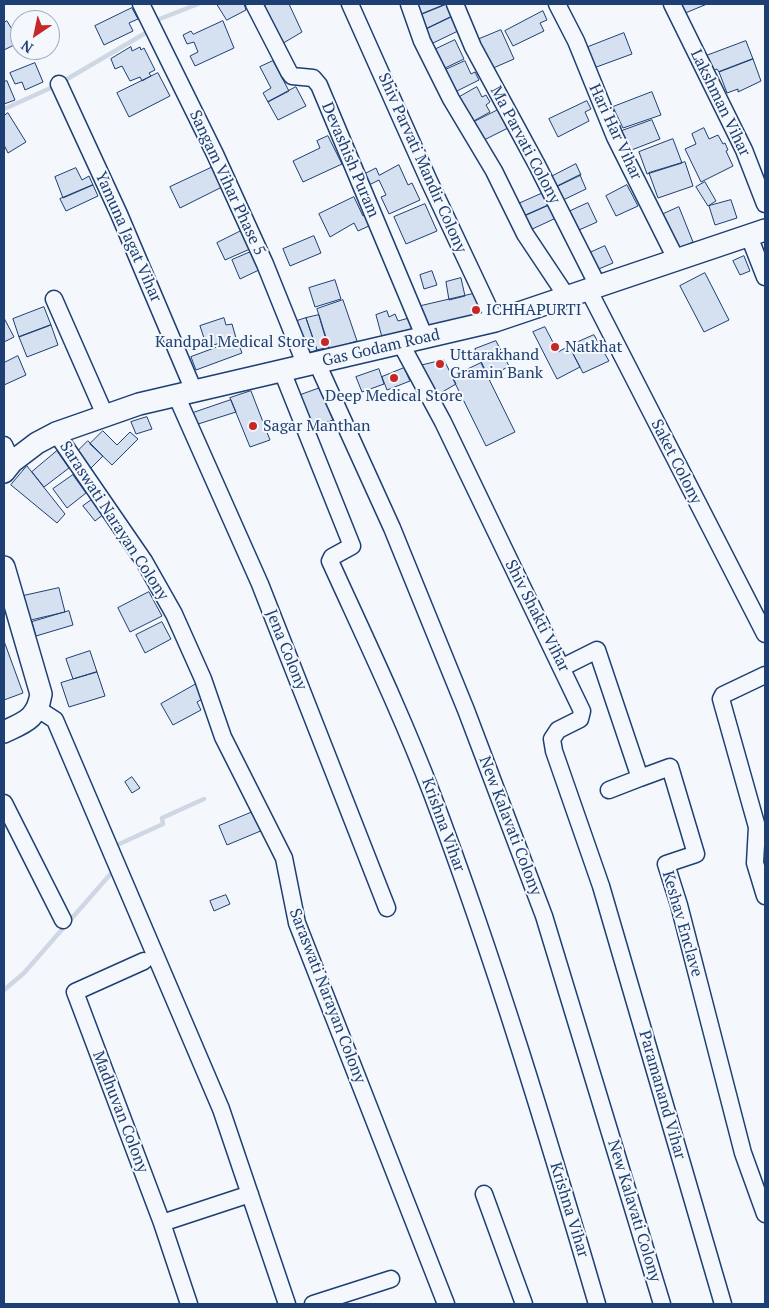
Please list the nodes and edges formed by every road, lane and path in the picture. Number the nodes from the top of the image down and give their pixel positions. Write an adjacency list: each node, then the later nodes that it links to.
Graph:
1 (140, 4): 19 (street, Sangam Vihar Phase 5)
2 (254, 4): 17 (street, Devashish Puram)
3 (350, 4): 16 (street, Shiv Parvati Mandir Colony)
4 (408, 4): 14 (street)
5 (455, 4): 13 (street, Ma Parvati Colony)
6 (557, 4): 11 (street, Hari Har Vihar)
7 (672, 4): 9 (street, Lakshman Vihar)
8 (59, 84): 21 (street, Yamuna Jagat Vihar)
9 (765, 204)
10 (757, 233): 11 (main road, Gas Godam Road); 12 (street)
11 (676, 259): 13 (main road, Gas Godam Road)
12 (765, 277)
13 (593, 288): 14 (main road, Gas Godam Road); 26 (street, Saket Colony)
14 (567, 297): 16 (main road, Gas Godam Road)
15 (54, 299): 22 (street)
16 (495, 321): 17 (main road, Gas Godam Road)
17 (425, 338): 18 (main road, Gas Godam Road)
18 (401, 344): 19 (main road, Gas Godam Road); 27 (street, Shiv Shakti Vihar)
19 (312, 364): 20 (main road, Gas Godam Road); 50 (street, New Kalavati Colony)
20 (282, 371): 21 (main road, Gas Godam Road); 49 (street, Krishna Vihar)
21 (185, 393): 22 (main road, Gas Godam Road); 36 (street, Jena Colony)
22 (105, 415): 23 (main road, Gas Godam Road)
23 (56, 433): 24 (main road, Gas Godam Road); 47 (street, Saraswati Narayan Colony)
24 (7, 460)
25 (4, 566): 29 (main road)
26 (764, 628)
27 (563, 667): 31 (street); 34 (street, Shiv Shakti Vihar)
28 (765, 675): 35 (street)
29 (38, 709): 30 (main road); 39 (street)
30 (4, 732)
31 (640, 778): 32 (street); 41 (street, Keshav Enclave)
32 (608, 790)
33 (4, 803): 37 (street)
34 (601, 886): 51 (street, Paramanand Vihar)
35 (765, 896)
36 (387, 908)
37 (63, 920)
38 (144, 961): 42 (street, Madhuvan Colony)
39 (250, 1194): 42 (street); 45 (street)
40 (484, 1194): 48 (street)
41 (765, 1214)
42 (162, 1223): 44 (street, Madhuvan Colony)
43 (391, 1278): 46 (street)
44 (188, 1304)
45 (287, 1304)
46 (313, 1304)
47 (446, 1304)
48 (524, 1304)
49 (597, 1304)
50 (662, 1304)
51 (724, 1304)

